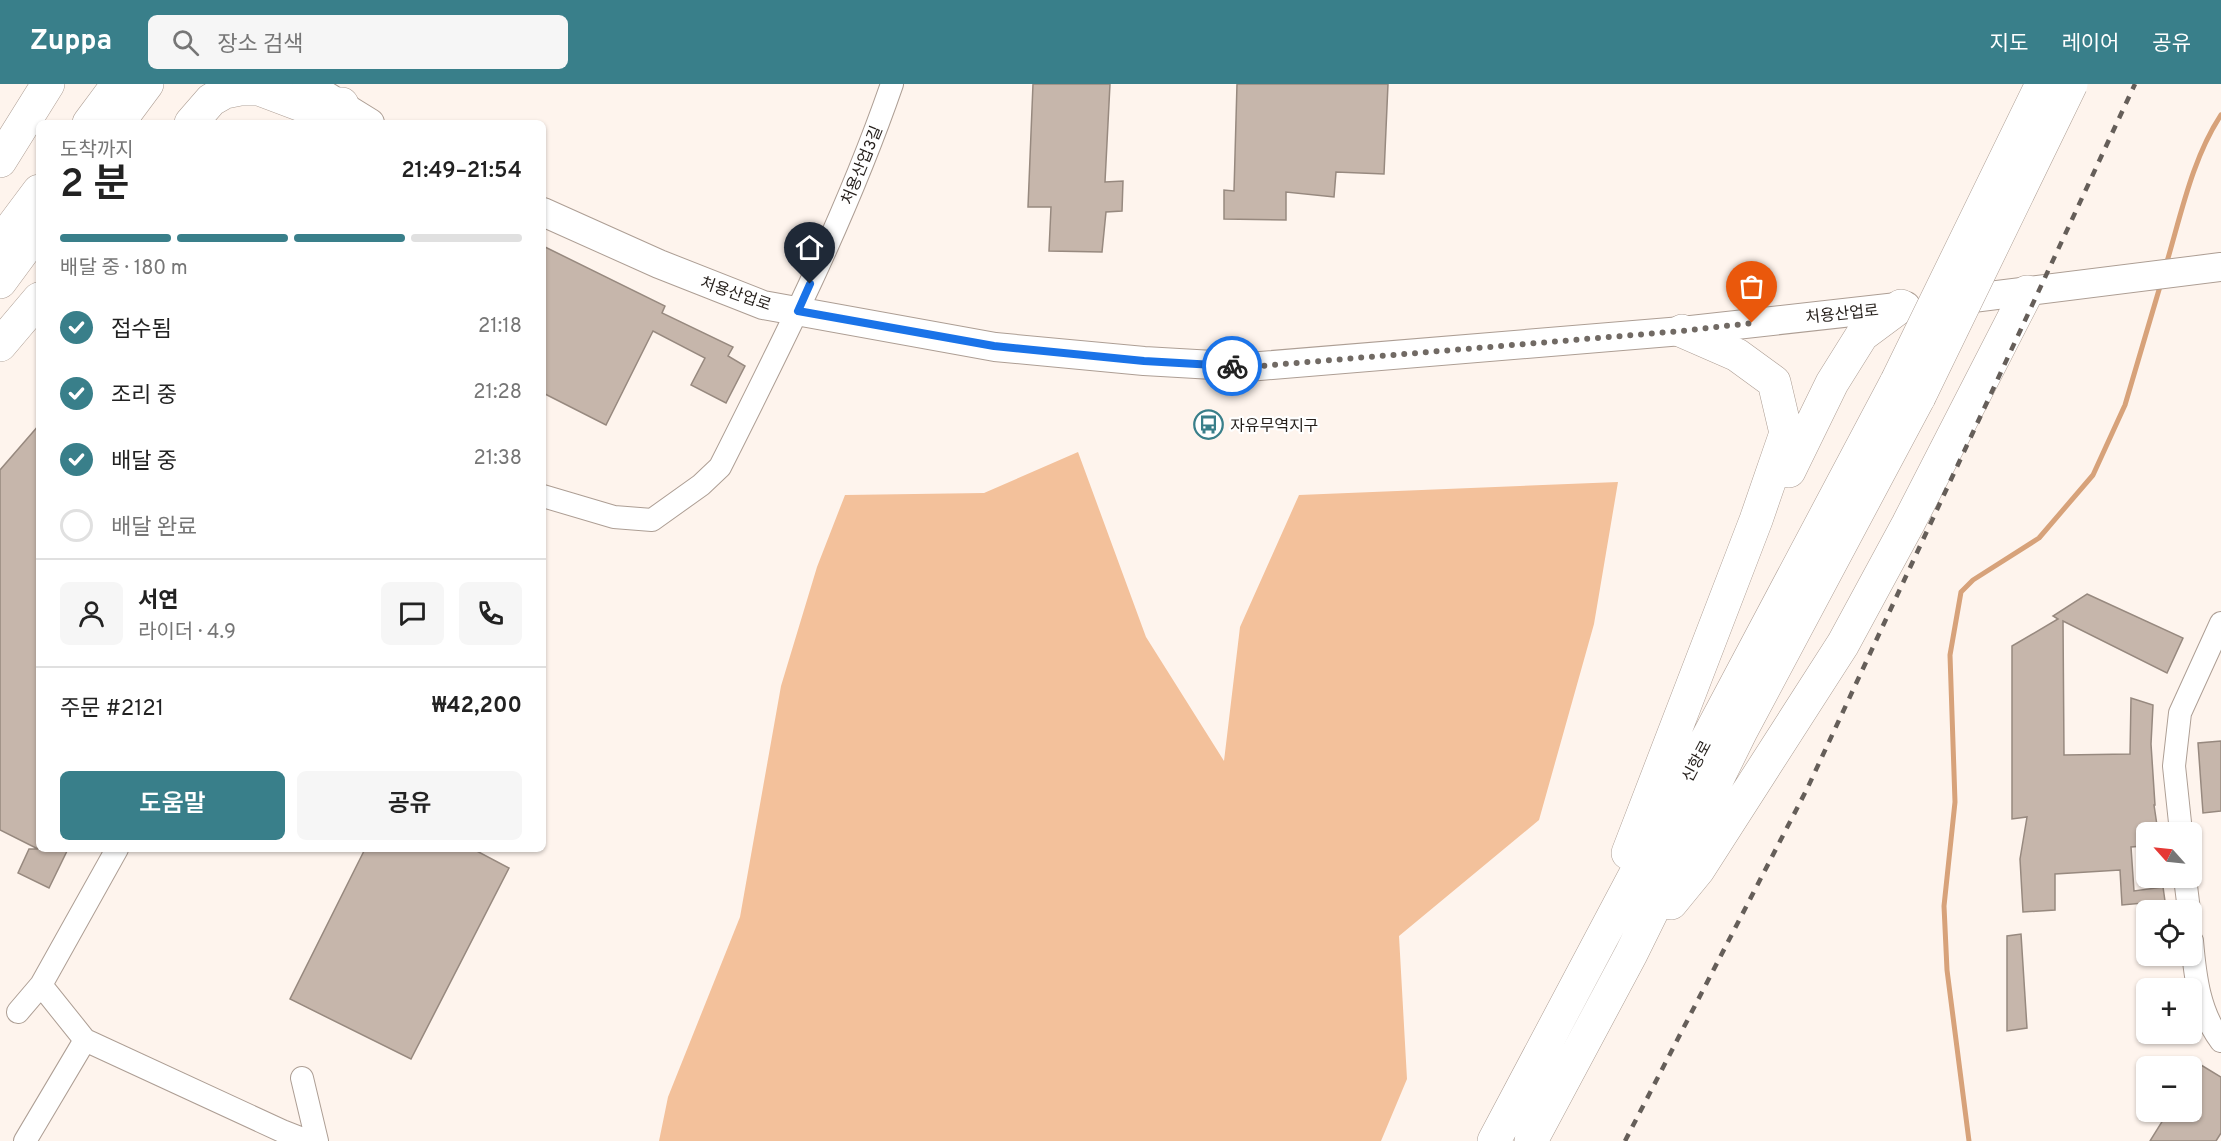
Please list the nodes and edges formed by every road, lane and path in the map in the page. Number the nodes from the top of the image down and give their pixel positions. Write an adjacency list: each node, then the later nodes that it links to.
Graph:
1 (48, 84): 13 (highway)
2 (118, 84): 9 (highway)
3 (147, 84): 10 (highway)
4 (307, 84): 8 (main road)
5 (892, 84): 23 (street, 처용산업3길)
6 (2042, 84): 26 (highway, bridge)
7 (2071, 84): 26 (highway, bridge)
8 (333, 94): 11 (highway); 12 (main road)
9 (91, 120)
10 (120, 120)
11 (194, 120)
12 (366, 120)
13 (0, 161)
14 (36, 195): 17 (highway)
15 (546, 213): 23 (main road, 처용산업로)
16 (36, 233): 19 (highway)
17 (0, 243)
18 (2212, 269): 20 (main road, 처용산업로)
19 (0, 282)
20 (2027, 292): 22 (main road, 처용산업로); 32 (highway)
21 (36, 303): 25 (highway)
22 (1900, 306): 24 (main road, 처용산업로); 28 (highway)
23 (798, 311): 24 (main road, 처용산업로); 27 (street, 처용산업3길)
24 (1682, 331): 28 (highway)
25 (0, 345)
26 (1908, 389): 32 (highway, 신항로); 34 (highway, 신항로)
27 (546, 497)
28 (1722, 608): 34 (highway)
29 (2221, 623): 30 (street)
30 (2180, 822)
31 (115, 852): 35 (street)
32 (1631, 954): 43 (highway, 신항로)
33 (2194, 966): 38 (street)
34 (1581, 978): 42 (highway, 신항로)
35 (41, 985): 36 (street); 37 (street)
36 (18, 1012)
37 (85, 1040): 40 (street); 41 (street)
38 (2221, 1041)
39 (302, 1078): 41 (street)
40 (25, 1141)
41 (317, 1141)
42 (1494, 1141)
43 (1531, 1141)

